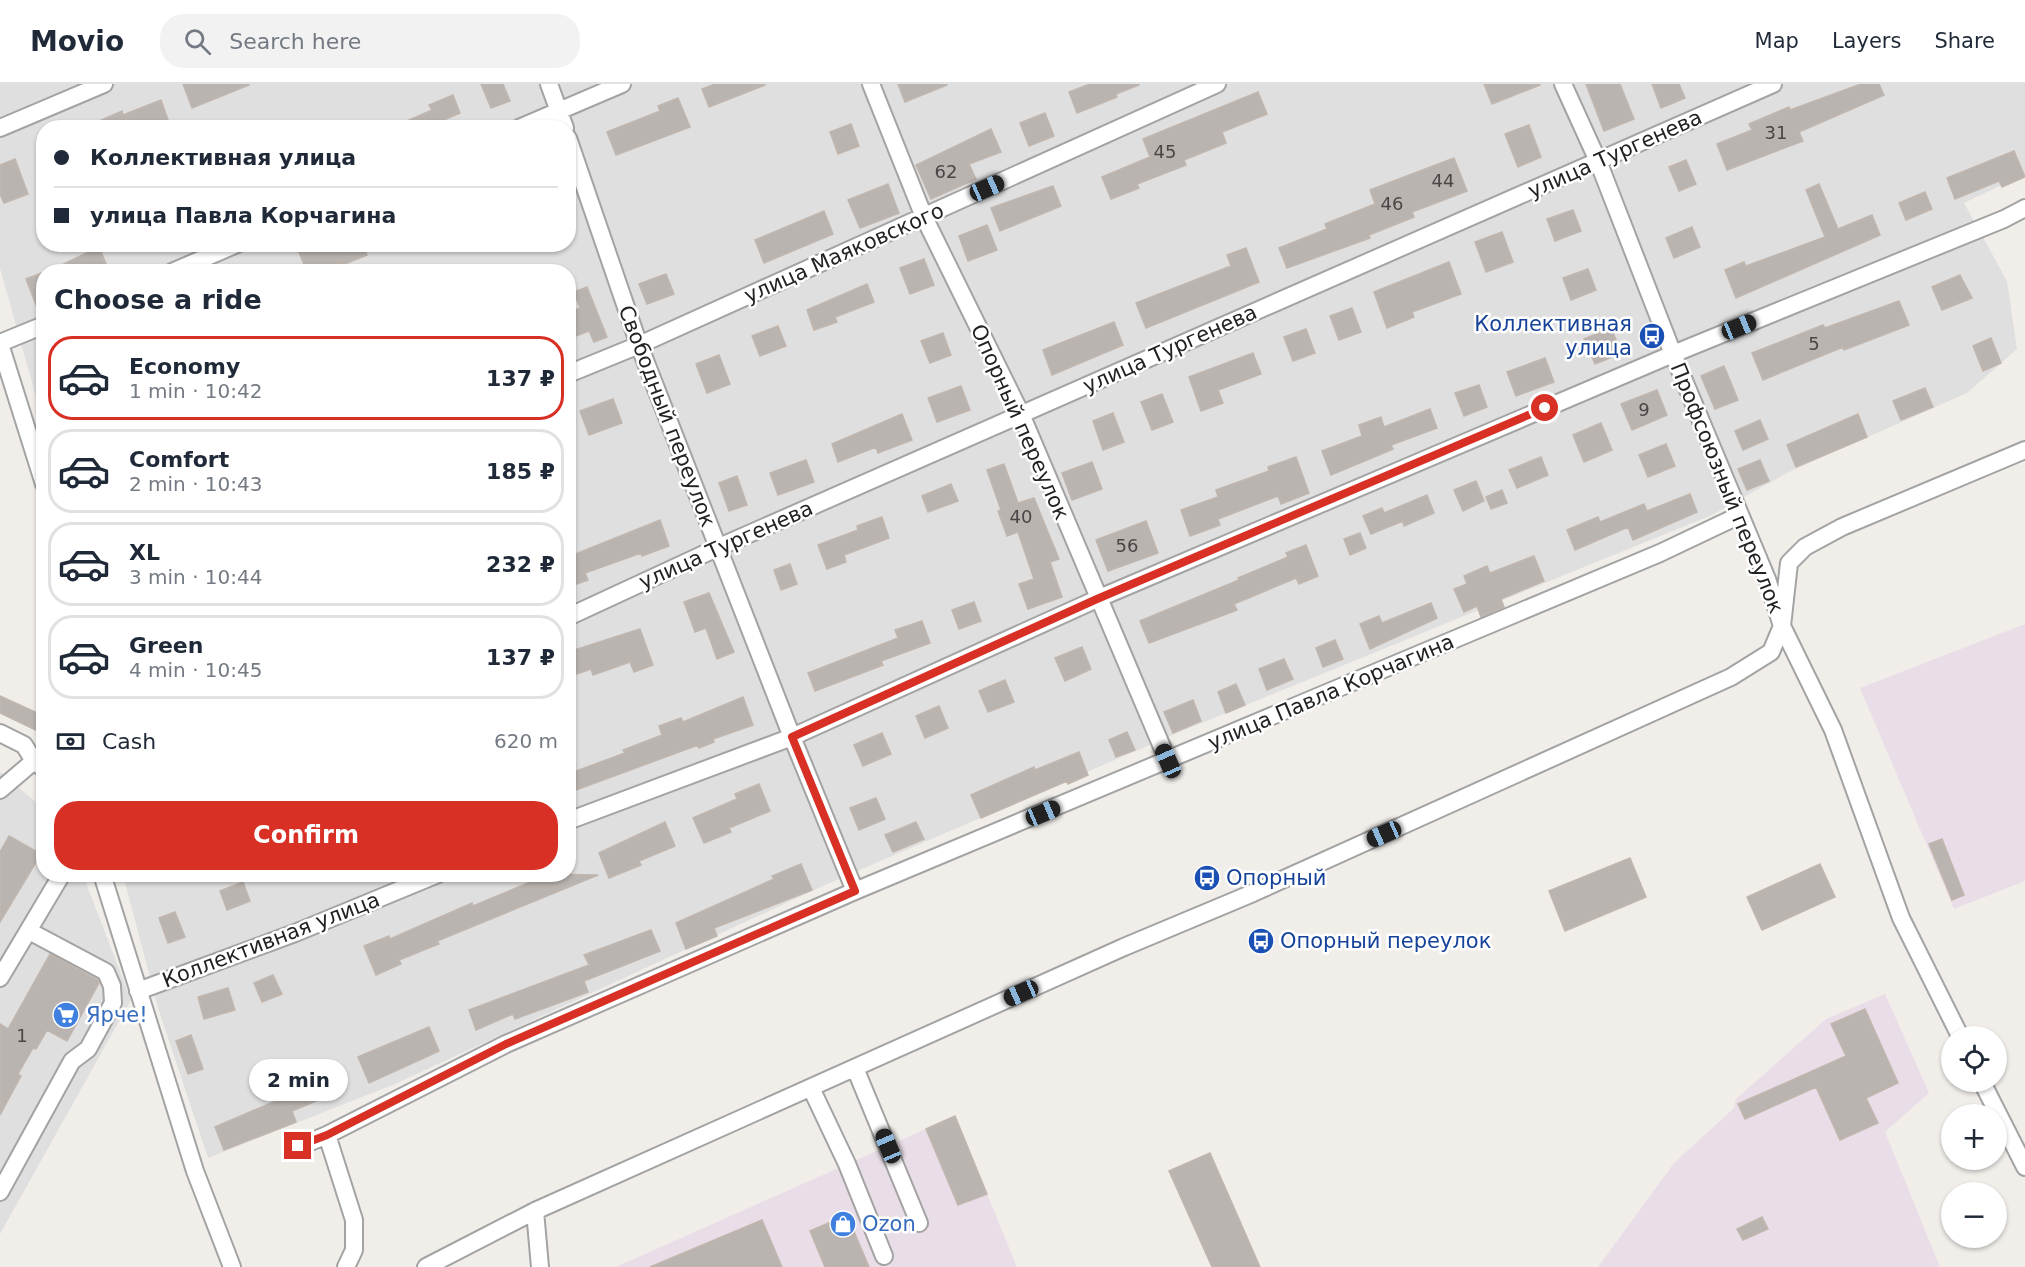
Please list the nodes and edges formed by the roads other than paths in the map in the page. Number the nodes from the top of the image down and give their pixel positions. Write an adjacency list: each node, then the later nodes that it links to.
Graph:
1 (104, 84): 11 (street)
2 (549, 84): 8 (street)
3 (622, 84): 8 (street)
4 (870, 84): 15 (street, Опорный переулок)
5 (1217, 84): 15 (street, улица Маяковского)
6 (1563, 84): 13 (street, Профсоюзный переулок)
7 (1773, 84): 13 (street, улица Тургенева)
8 (559, 111): 9 (street); 10 (street)
9 (538, 120)
10 (562, 120)
11 (0, 129)
12 (576, 161): 20 (street, Свободный переулок)
13 (1598, 161): 21 (street, Профсоюзный переулок); 23 (street, улица Тургенева)
14 (2025, 208): 21 (street)
15 (924, 217): 20 (street, улица Маяковского); 23 (street, Опорный переулок)
16 (218, 252): 17 (street)
17 (191, 264)
18 (36, 328): 19 (street)
19 (0, 343): 25 (street)
20 (639, 345): 22 (street, улица Маяковского); 27 (street, Свободный переулок)
21 (1673, 354): 26 (street, Профсоюзный переулок); 28 (street)
22 (576, 371)
23 (1021, 414): 27 (street, улица Тургенева); 28 (street, Опорный переулок)
24 (2025, 450): 30 (street)
25 (36, 458)
26 (1740, 514): 30 (street, Профсоюзный переулок); 34 (street, улица Павла Корчагина)
27 (717, 548): 29 (street, улица Тургенева); 32 (street, Свободный переулок)
28 (1097, 599): 32 (street); 34 (street, Опорный переулок)
29 (576, 613)
30 (1782, 626): 45 (street, Профсоюзный переулок); 46 (street)
31 (0, 733): 33 (street)
32 (792, 737): 37 (street); 41 (street, Свободный переулок)
33 (36, 761)
34 (1168, 761): 41 (street, улица Павла Корчагина)
35 (36, 767): 36 (street)
36 (0, 790)
37 (576, 818)
38 (57, 882): 42 (street)
39 (104, 882): 44 (street)
40 (419, 882): 44 (street, Коллективная улица)
41 (855, 891): 49 (street, улица Павла Корчагина)
42 (29, 931): 43 (street); 52 (street)
43 (0, 978)
44 (138, 991): 56 (street)
45 (1955, 1026)
46 (855, 1068): 47 (street); 54 (street)
47 (811, 1088): 53 (street); 55 (street)
48 (1987, 1092): 51 (street)
49 (327, 1135): 50 (street, улица Павла Корчагина); 57 (street)
50 (298, 1146)
51 (2025, 1167)
52 (0, 1192)
53 (536, 1211): 58 (street); 59 (street)
54 (920, 1224)
55 (884, 1257)
56 (232, 1267)
57 (346, 1267)
58 (426, 1267)
59 (540, 1267)

